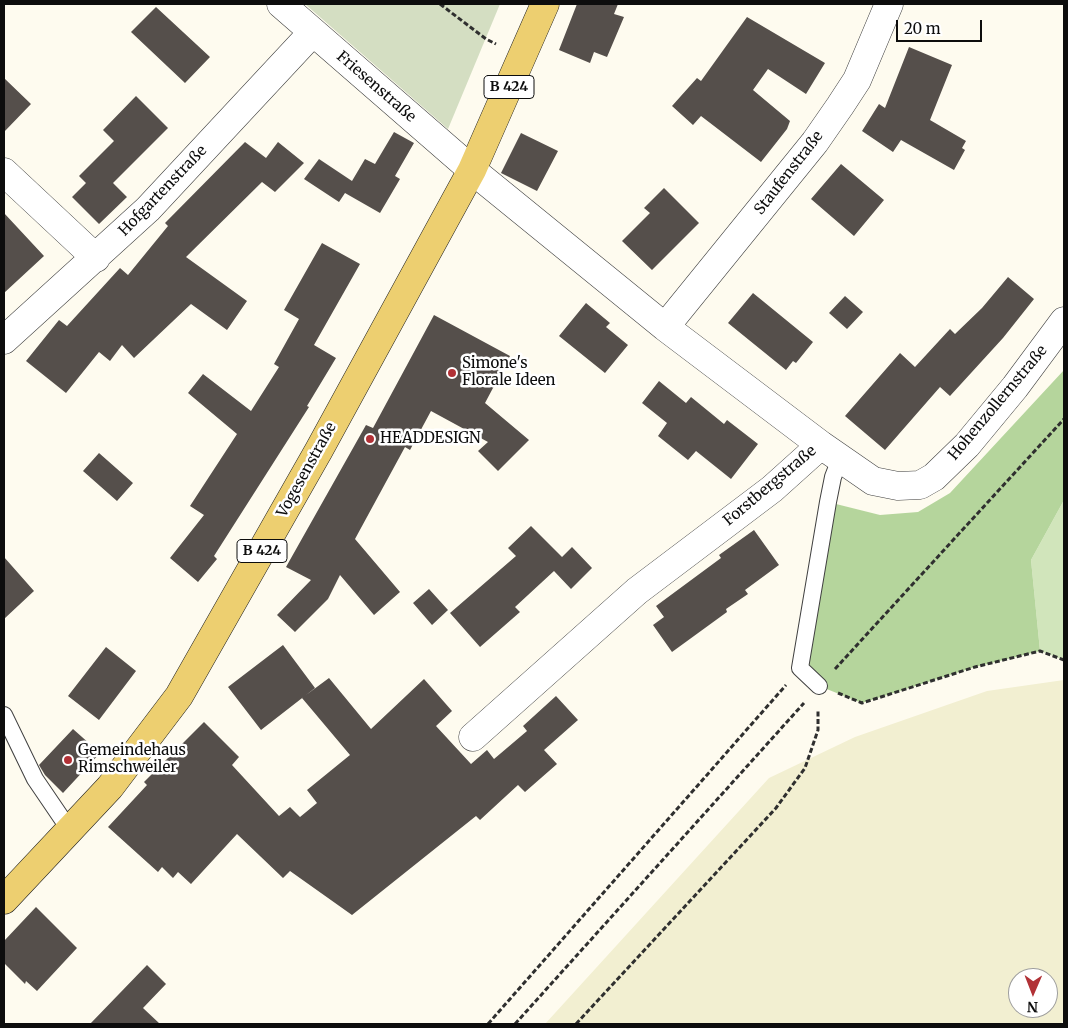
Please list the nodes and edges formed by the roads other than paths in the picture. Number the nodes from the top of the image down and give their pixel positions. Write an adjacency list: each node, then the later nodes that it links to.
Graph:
1 (281, 4): 4 (street, Friesenstraße)
2 (545, 4): 5 (main road, B 424)
3 (889, 4): 9 (street, Staufenstraße)
4 (313, 32): 5 (street, Friesenstraße); 7 (street, Hofgartenstraße)
5 (472, 170): 9 (street, Forstbergstraße); 15 (main road, Vogesenstraße / B 424)
6 (4, 172): 7 (street)
7 (96, 258): 10 (street, Hofgartenstraße)
8 (1064, 322): 11 (street, Hohenzollernstraße)
9 (665, 327): 11 (street, Forstbergstraße)
10 (4, 340)
11 (830, 452): 12 (lane); 14 (street, Forstbergstraße)
12 (819, 686)
13 (4, 715): 15 (lane)
14 (472, 736)
15 (69, 829): 16 (main road, Vogesenstraße / B 424)
16 (4, 900)

